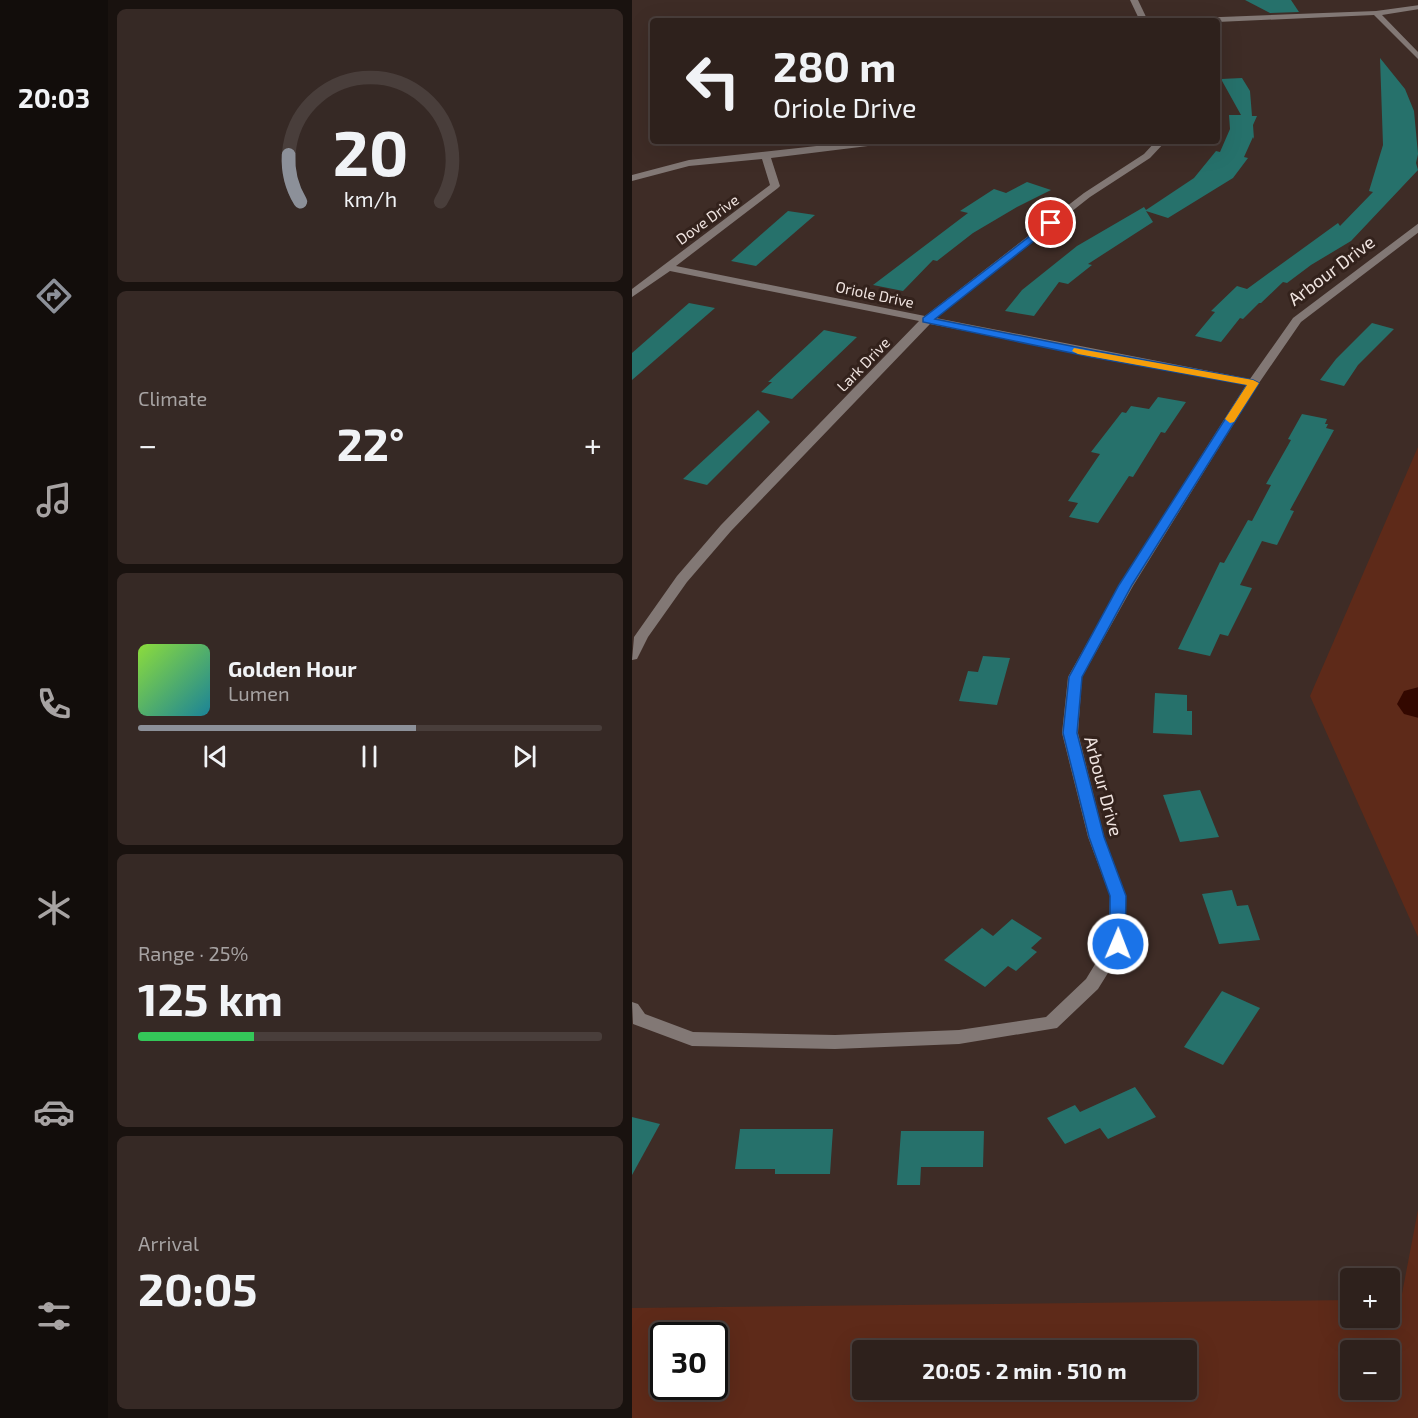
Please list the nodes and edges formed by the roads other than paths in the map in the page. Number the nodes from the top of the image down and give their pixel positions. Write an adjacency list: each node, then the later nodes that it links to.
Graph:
1 (1134, 0): 4 (street)
2 (1418, 7): 3 (street)
3 (1376, 13): 5 (street); 6 (street)
4 (1143, 18)
5 (1220, 19)
6 (1418, 58)
7 (860, 144): 9 (street)
8 (1158, 144): 14 (street, Lark Drive)
9 (766, 156): 10 (street); 12 (street, Dove Drive)
10 (632, 178)
11 (1418, 226): 15 (street, Arbour Drive)
12 (667, 267): 13 (street, Dove Drive); 14 (street, Oriole Drive)
13 (632, 294)
14 (927, 320): 15 (street, Oriole Drive); 16 (street, Lark Drive)
15 (1253, 383): 17 (street, Arbour Drive)
16 (632, 656)
17 (632, 1009)

